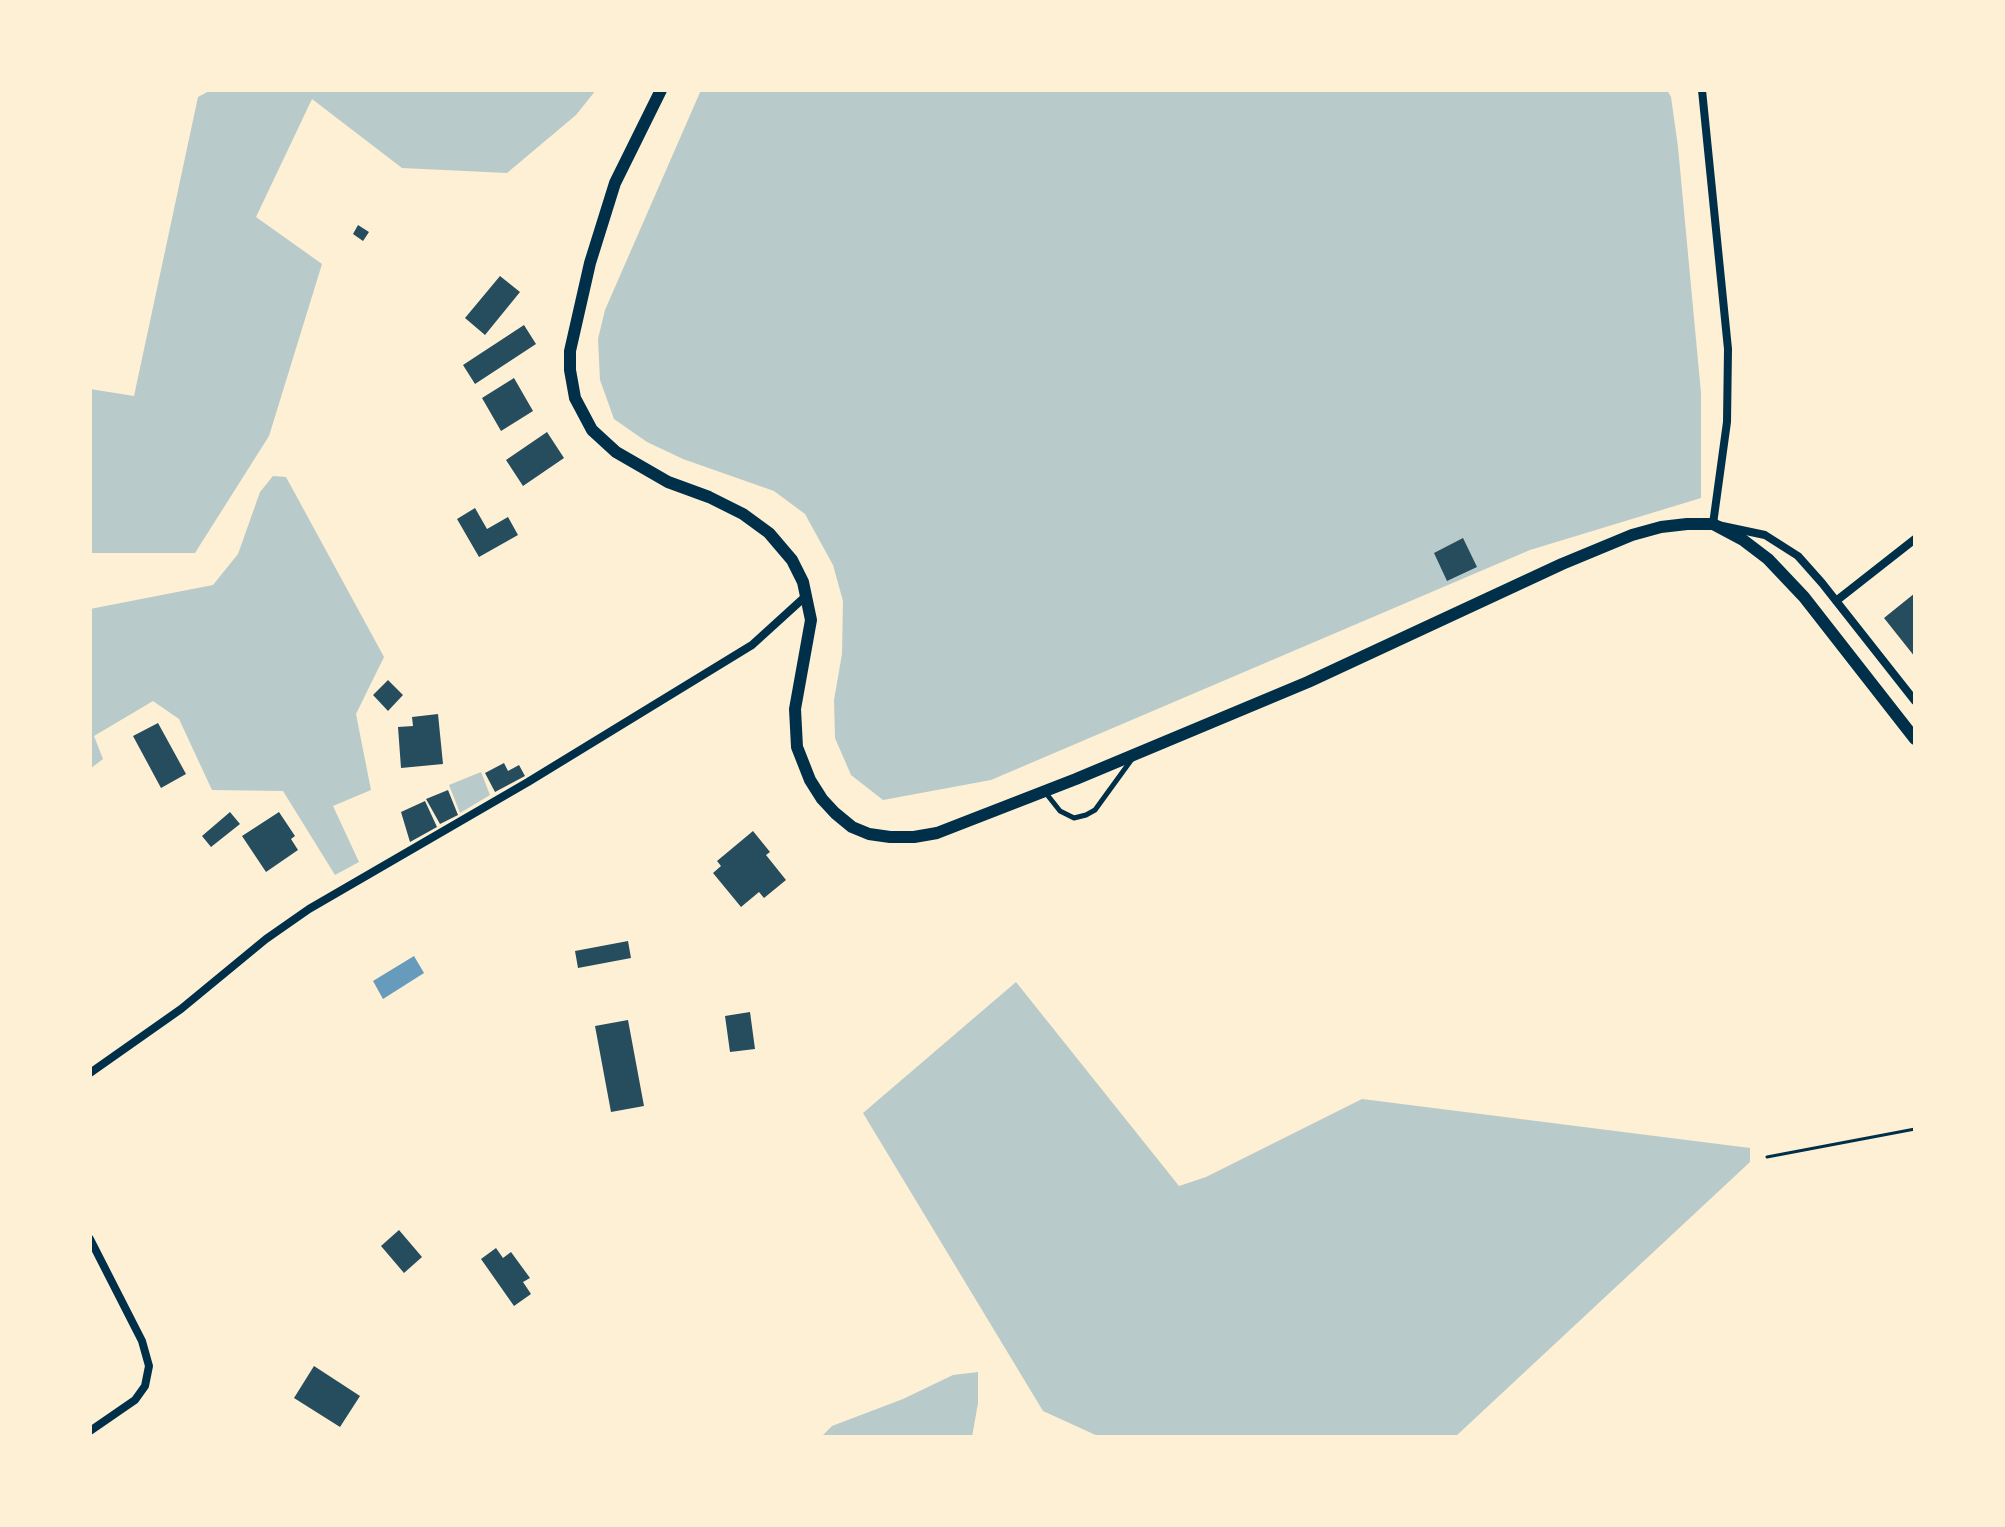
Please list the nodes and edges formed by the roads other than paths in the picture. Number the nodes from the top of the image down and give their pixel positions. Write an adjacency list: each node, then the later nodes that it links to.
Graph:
1 (661, 90): 5 (street)
2 (1702, 90): 3 (street)
3 (1713, 524): 6 (street); 8 (street); 9 (street)
4 (1915, 539): 6 (street)
5 (807, 595): 10 (street); 11 (street)
6 (1836, 601): 7 (street)
7 (1915, 701)
8 (1915, 739)
9 (1136, 754): 10 (street); 10 (lane)
10 (1044, 792)
11 (90, 1073)
12 (90, 1239): 13 (street)
13 (90, 1431)

